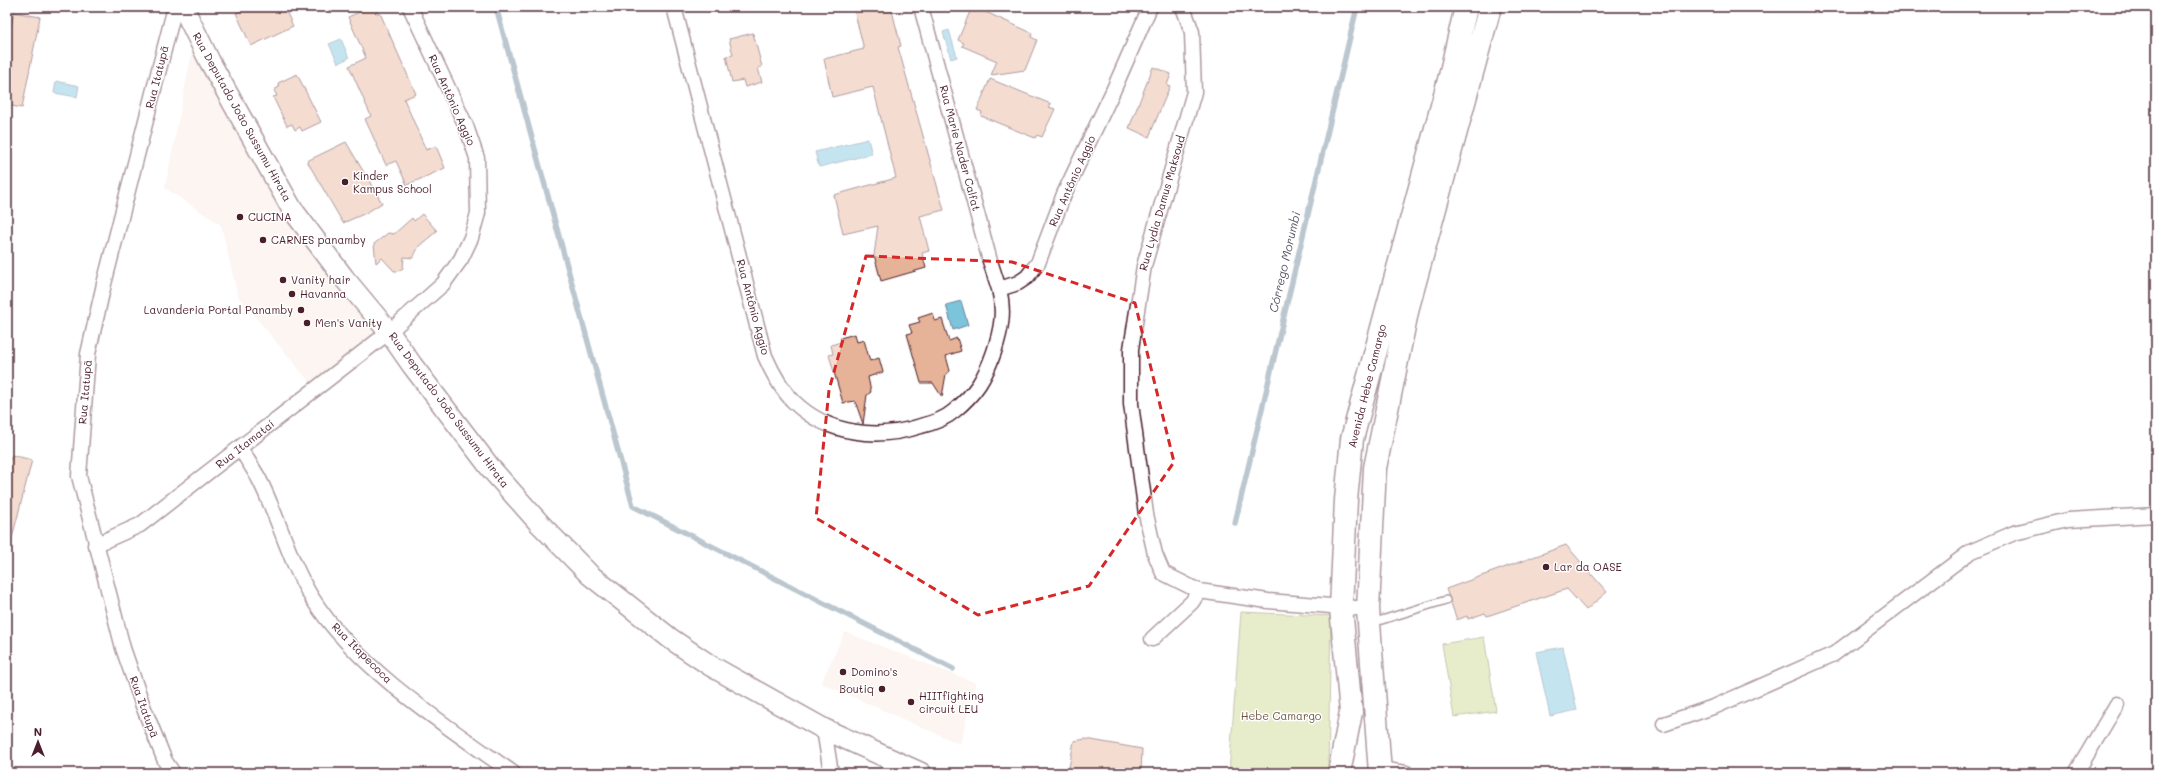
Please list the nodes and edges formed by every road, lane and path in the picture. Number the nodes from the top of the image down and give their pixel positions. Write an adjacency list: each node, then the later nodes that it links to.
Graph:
1 (175, 7): 14 (street, Rua Itatupã)
2 (183, 7): 11 (main road, Rua Deputado João Sussumu Hirata)
3 (410, 7): 11 (street, Rua Antônio Aggio)
4 (674, 7): 10 (street, Rua Antônio Aggio)
5 (921, 7): 10 (street, Rua Marie Nader Calfat)
6 (1150, 7): 10 (street, Rua Antônio Aggio)
7 (1183, 7): 15 (street, Rua Lydia Damus Maksoud)
8 (1466, 7): 17 (main road, Avenida Hebe Camargo)
9 (1490, 7): 18 (main road, Avenida Hebe Camargo)
10 (999, 290)
11 (389, 332): 12 (street, Rua Itamataí); 22 (main road, Rua Deputado João Sussumu Hirata)
12 (240, 448): 14 (street, Rua Itamataí); 25 (street, Rua Itapecoca)
13 (2156, 515): 21 (street)
14 (95, 544): 24 (street, Rua Itatupã)
15 (1199, 591): 17 (street, Rua Lydia Damus Maksoud); 19 (street)
16 (1446, 600): 18 (lane)
17 (1341, 608): 18 (street, Rua Lydia Damus Maksoud); 28 (main road, Avenida Hebe Camargo)
18 (1368, 616): 23 (main road, Avenida Hebe Camargo)
19 (1152, 639)
20 (2117, 704): 30 (street)
21 (1664, 724)
22 (824, 729): 26 (street); 27 (main road, Rua Deputado João Sussumu Hirata)
23 (1380, 771): 29 (street)
24 (173, 773)
25 (513, 773)
26 (830, 773)
27 (921, 773)
28 (1339, 773)
29 (1406, 773)
30 (2076, 773)

